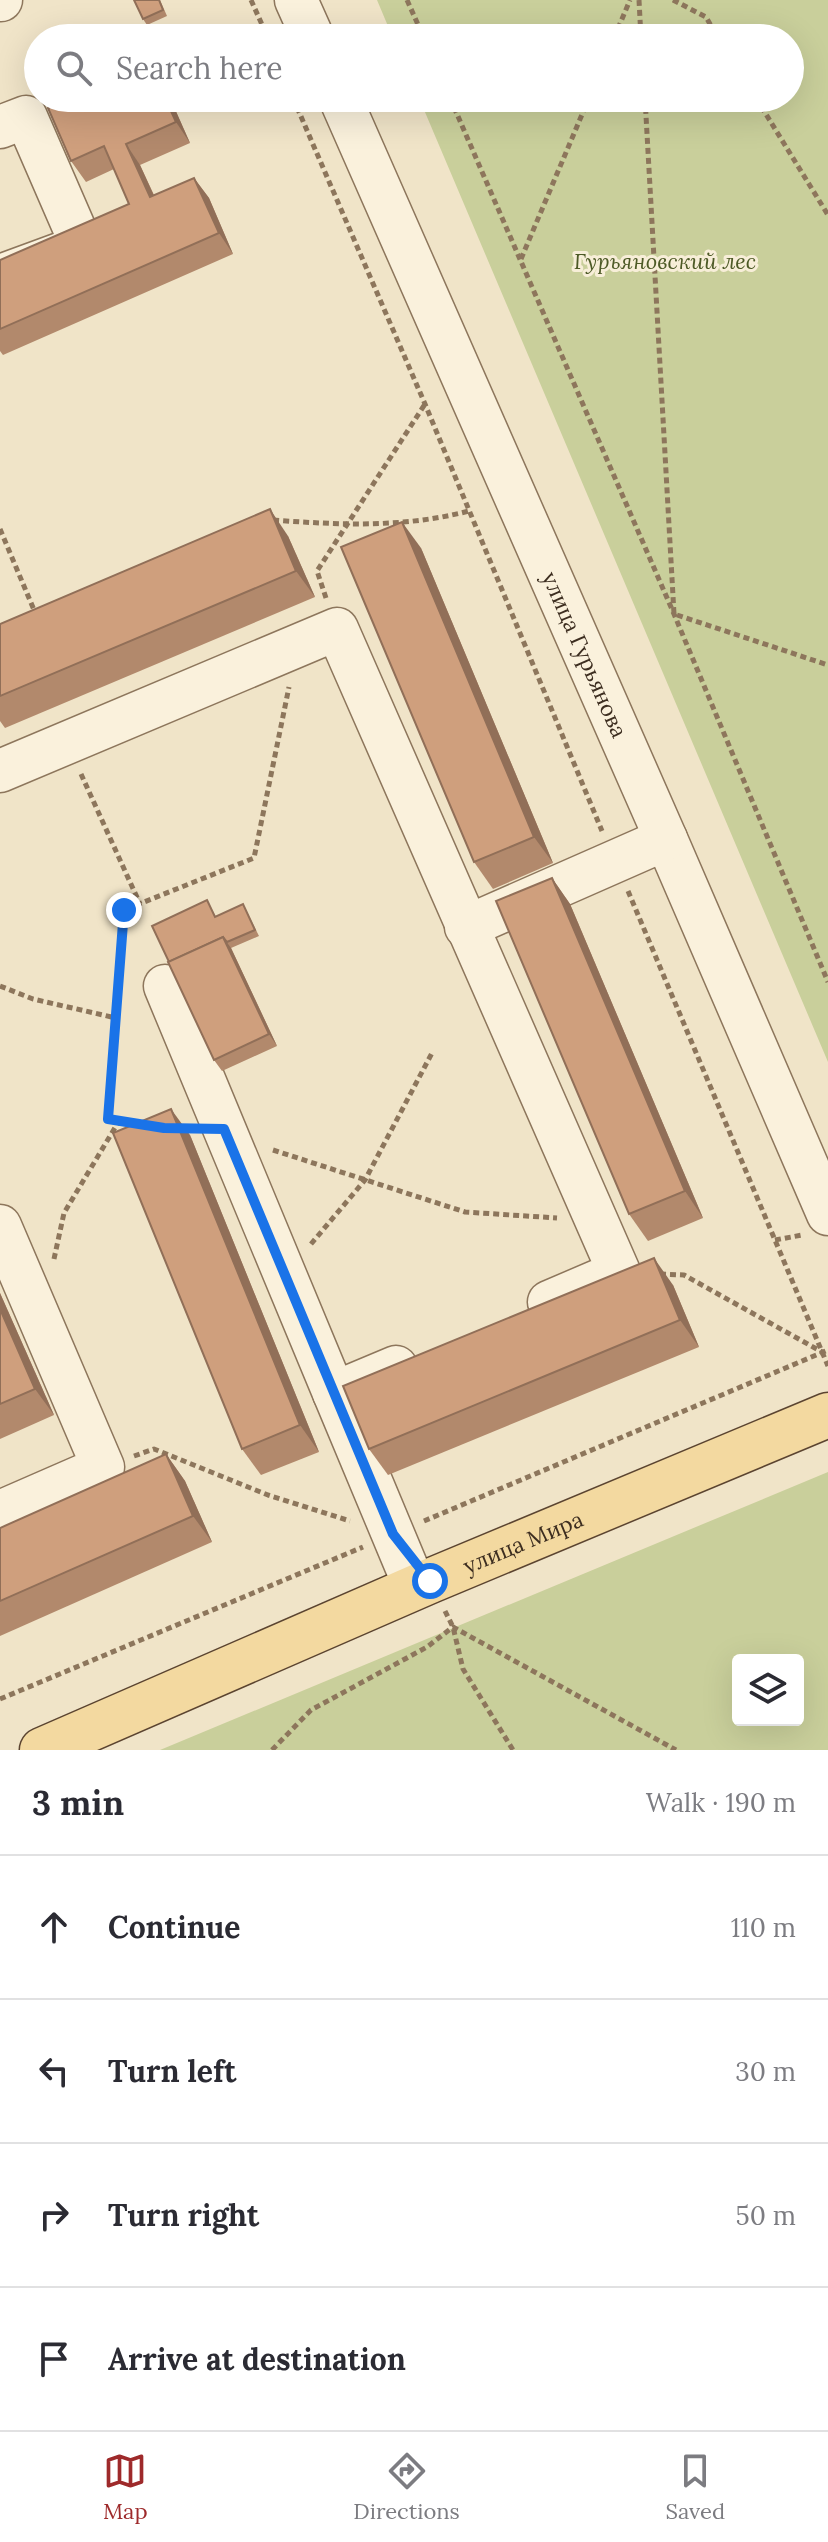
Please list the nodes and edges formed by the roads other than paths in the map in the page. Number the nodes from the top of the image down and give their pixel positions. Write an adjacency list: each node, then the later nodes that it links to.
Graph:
1 (296, 0): 2 (street)
2 (307, 24)
3 (346, 112): 7 (street, улица Гурьянова)
4 (0, 127): 5 (street)
5 (0, 276)
6 (0, 771): 8 (street)
7 (666, 839): 8 (street); 10 (street, улица Гурьянова)
8 (466, 927): 12 (street)
9 (165, 986): 14 (street)
10 (828, 1214)
11 (0, 1226): 16 (street)
12 (519, 1315)
13 (434, 1351): 14 (street)
14 (334, 1393): 17 (street)
15 (828, 1415): 17 (main road, улица Мира)
16 (0, 1512)
17 (422, 1584): 18 (main road, улица Мира)
18 (42, 1750)

